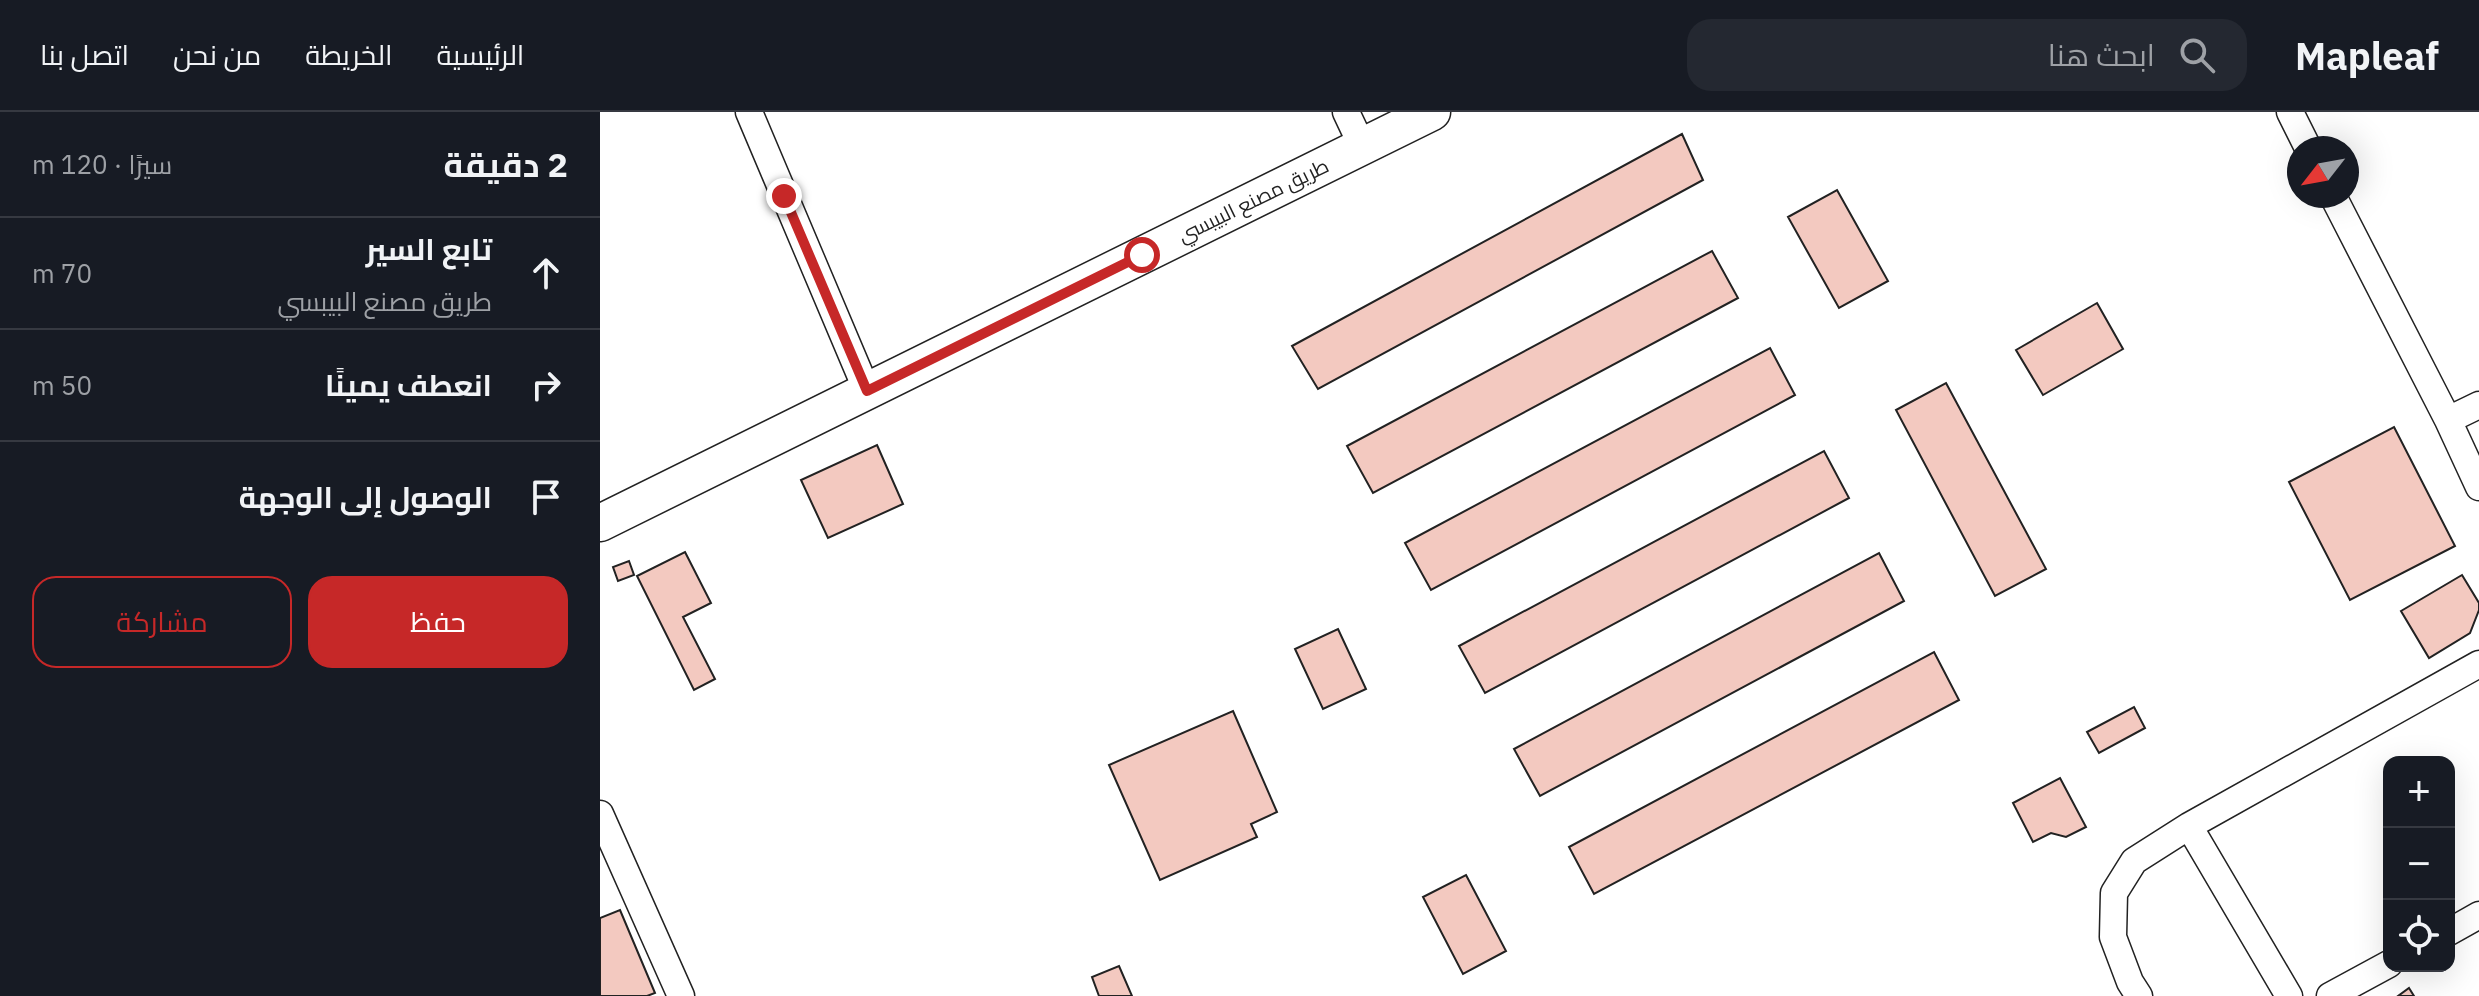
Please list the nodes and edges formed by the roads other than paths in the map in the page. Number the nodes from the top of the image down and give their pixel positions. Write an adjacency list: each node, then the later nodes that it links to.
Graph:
1 (749, 112): 8 (street)
2 (1346, 112): 6 (street)
3 (1432, 112): 6 (main road, طريق مصنع البيبسي)
4 (2290, 112): 5 (street)
5 (2302, 136)
6 (1362, 146): 8 (main road, طريق مصنع البيبسي)
7 (2339, 208): 10 (street)
8 (867, 391): 12 (main road, طريق مصنع البيبسي)
9 (2479, 405): 10 (street)
10 (2448, 420): 11 (street)
11 (2479, 487)
12 (600, 523)
13 (2479, 664): 15 (street)
14 (600, 814): 19 (street)
15 (2189, 826): 20 (street); 21 (street)
16 (2479, 915): 17 (street)
17 (2455, 929)
18 (2383, 967): 22 (street)
19 (681, 996)
20 (2139, 996)
21 (2289, 996)
22 (2330, 996)

